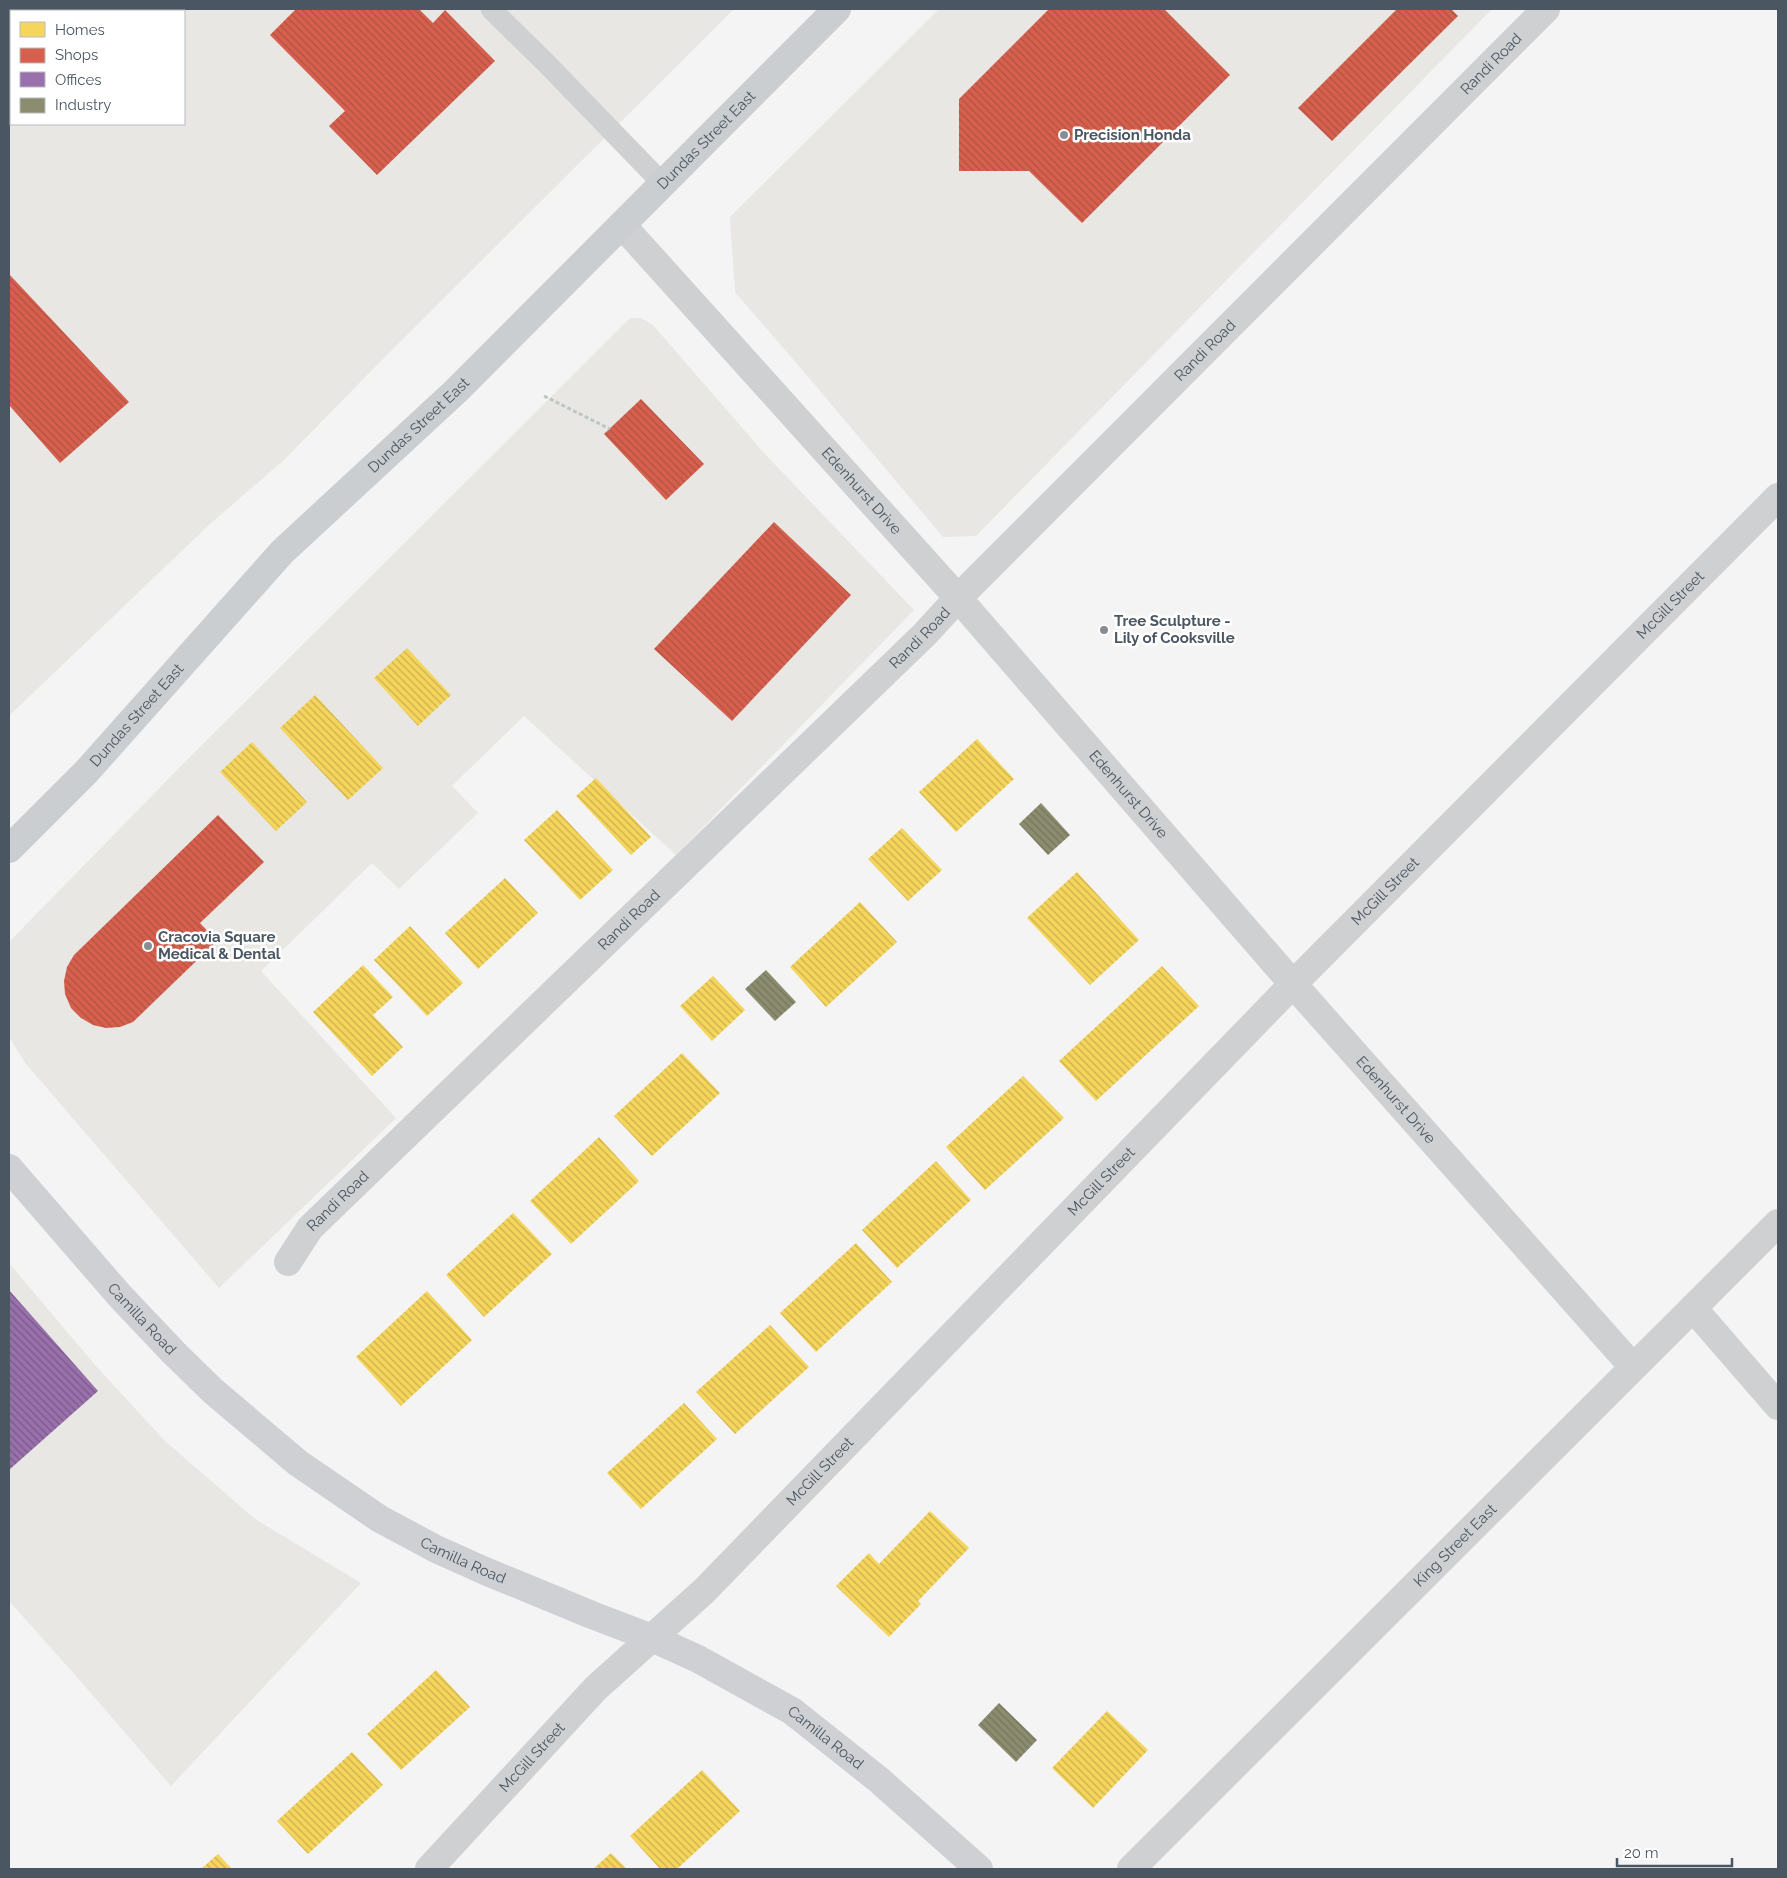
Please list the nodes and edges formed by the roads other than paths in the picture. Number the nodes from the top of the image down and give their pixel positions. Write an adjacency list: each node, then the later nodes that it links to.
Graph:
1 (492, 9): 4 (lane)
2 (837, 9): 4 (main road, Dundas Street East)
3 (1546, 9): 7 (street, Randi Road)
4 (663, 184): 5 (main road, Dundas Street East)
5 (622, 225): 7 (street, Edenhurst Drive); 8 (main road, Dundas Street East)
6 (1778, 497): 9 (street, McGill Street)
7 (958, 598): 9 (street, Edenhurst Drive); 12 (street, Randi Road)
8 (9, 849)
9 (1293, 984): 14 (street, Edenhurst Drive); 16 (street, McGill Street)
10 (9, 1168): 16 (street, Camilla Road)
11 (1778, 1223): 13 (street, King Street East)
12 (288, 1262)
13 (1693, 1308): 14 (street, King Street East); 15 (street)
14 (1633, 1367): 21 (street, King Street East)
15 (1778, 1406)
16 (652, 1638): 17 (street, Camilla Road); 18 (street, McGill Street)
17 (879, 1780): 19 (street); 20 (street, Camilla Road)
18 (429, 1869)
19 (954, 1869)
20 (979, 1869)
21 (1131, 1869)

